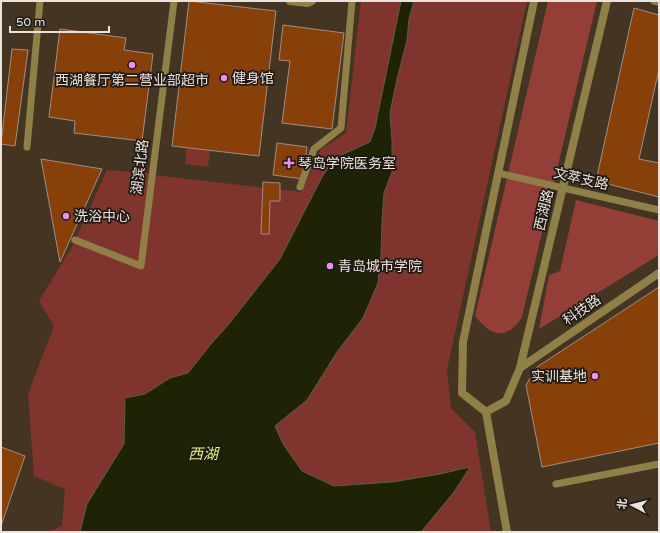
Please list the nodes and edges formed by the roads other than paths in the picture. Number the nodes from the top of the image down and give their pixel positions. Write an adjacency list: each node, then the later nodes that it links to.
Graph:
1 (40, 1): 10 (lane)
2 (174, 1): 14 (lane, 湖滨北路)
3 (290, 1): 8 (street)
4 (352, 1): 12 (lane)
5 (534, 1): 11 (street)
6 (607, 1): 16 (street, 西湖路)
7 (654, 1): 9 (lane)
8 (309, 2)
9 (659, 2)
10 (27, 147)
11 (498, 173): 13 (lane, 文萃支路); 17 (street)
12 (300, 188)
13 (659, 210)
14 (75, 240)
15 (659, 273): 16 (street, 科技路)
16 (520, 368): 17 (street, 西湖路)
17 (486, 412): 20 (street)
18 (659, 464): 19 (lane)
19 (556, 484)
20 (507, 532)

